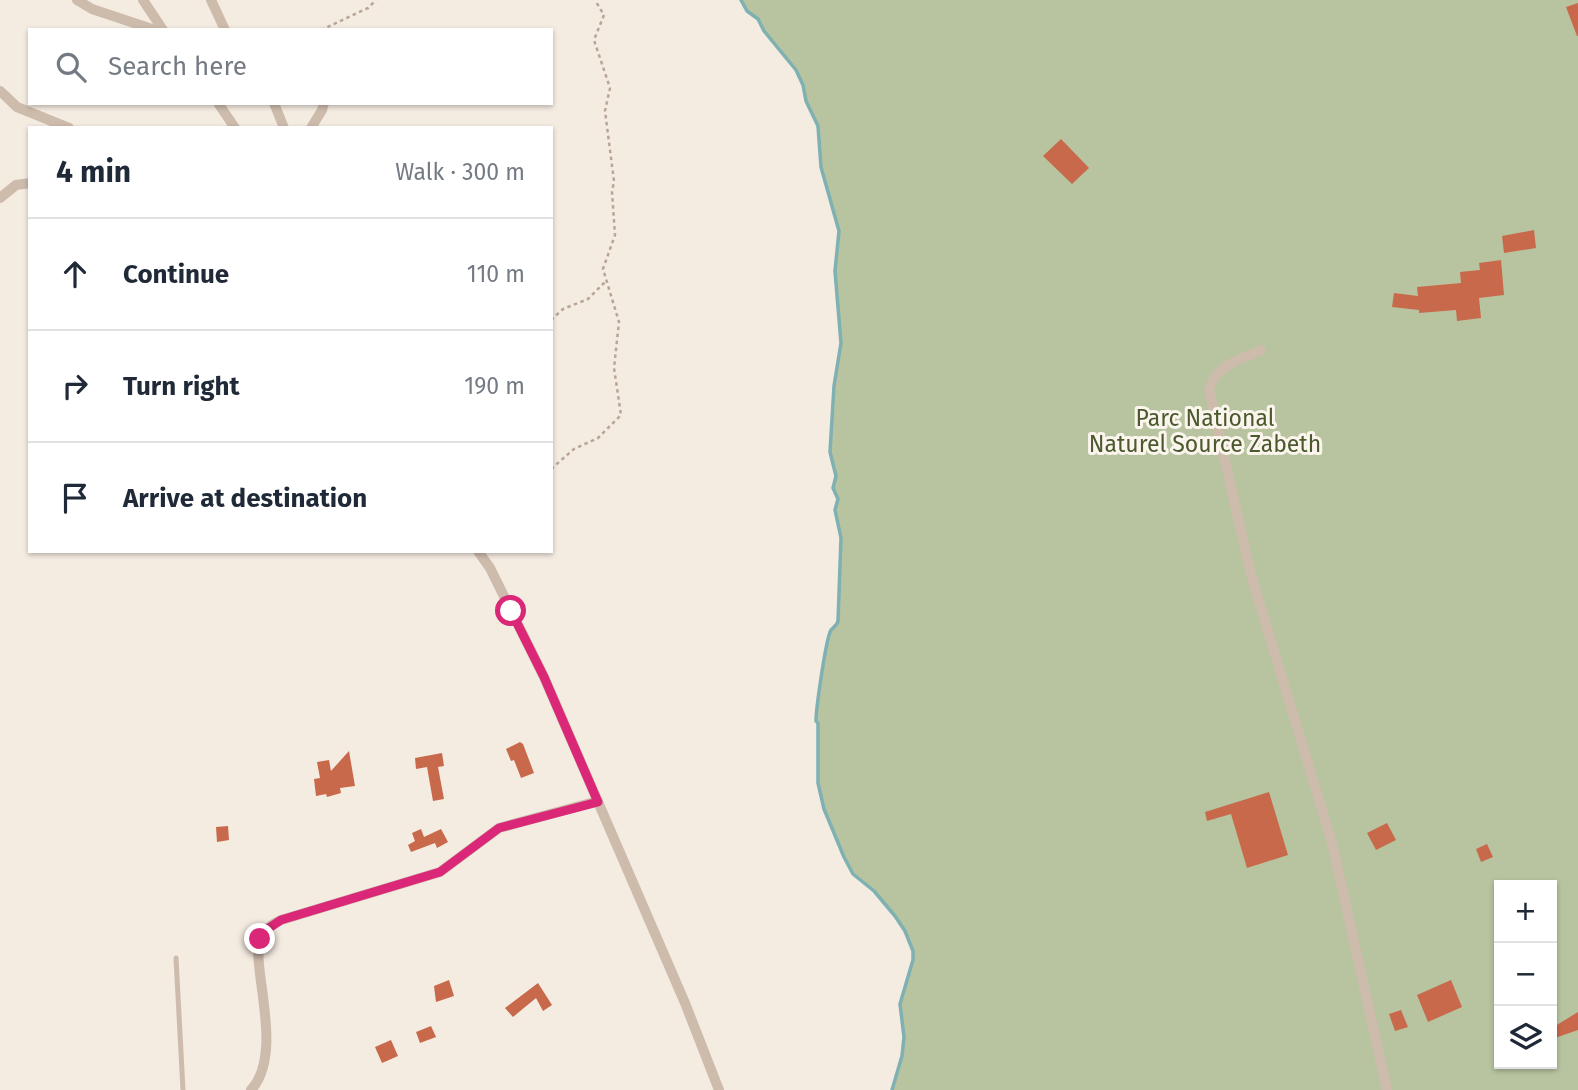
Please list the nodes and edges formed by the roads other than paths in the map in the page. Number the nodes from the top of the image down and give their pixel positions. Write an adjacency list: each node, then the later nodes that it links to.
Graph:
1 (77, 0): 4 (street)
2 (143, 0): 6 (street)
3 (211, 0): 7 (street)
4 (93, 5): 5 (street)
5 (150, 28)
6 (162, 28)
7 (224, 28)
8 (0, 91): 12 (street)
9 (219, 105): 13 (street)
10 (275, 105): 14 (street)
11 (323, 105): 15 (street)
12 (64, 126)
13 (234, 126)
14 (283, 126)
15 (312, 126)
16 (28, 183): 17 (street)
17 (0, 198)
18 (1261, 350): 25 (street)
19 (479, 553): 20 (street)
20 (598, 802): 23 (street); 24 (street)
21 (176, 958): 22 (lane)
22 (183, 1090)
23 (251, 1090)
24 (719, 1090)
25 (1387, 1090)

